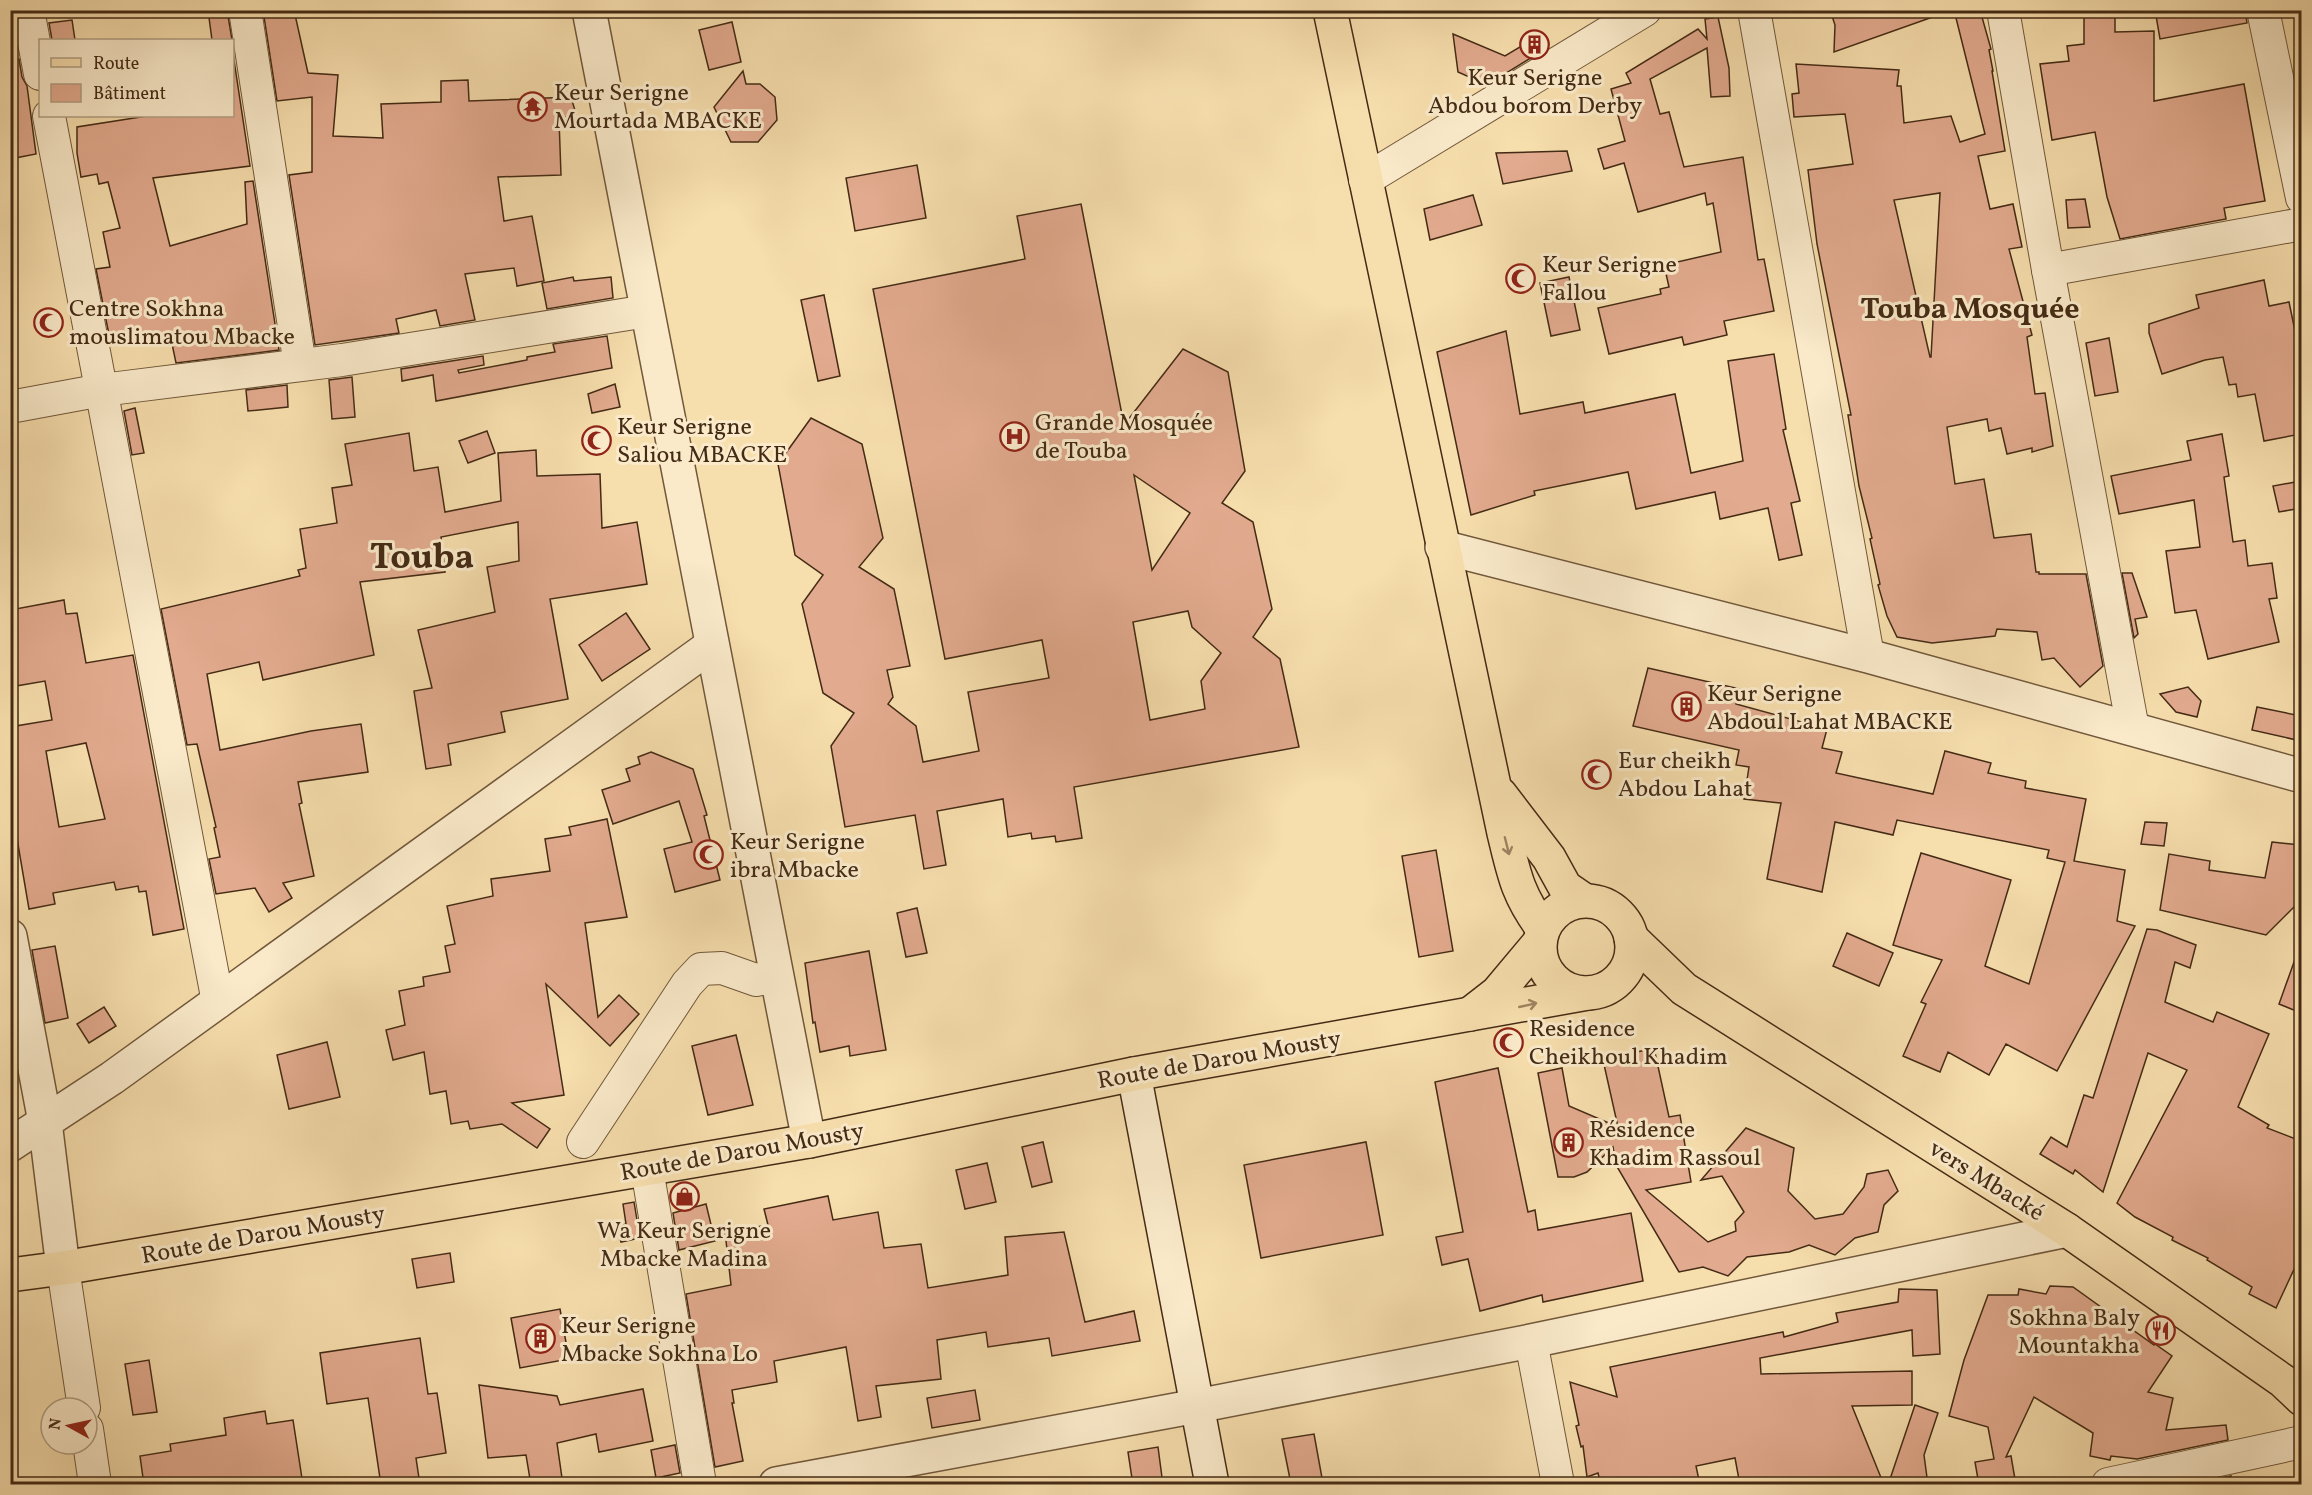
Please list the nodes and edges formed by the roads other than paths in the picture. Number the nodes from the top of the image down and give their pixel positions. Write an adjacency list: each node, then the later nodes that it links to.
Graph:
1 (28, 10): 9 (street)
2 (245, 10): 16 (street)
3 (589, 10): 15 (street)
4 (1330, 10): 11 (main road)
5 (1645, 10): 11 (street)
6 (1754, 10): 21 (street)
7 (2003, 10): 14 (street)
8 (2263, 10): 12 (street)
9 (39, 69)
10 (48, 117): 17 (street)
11 (1365, 180): 19 (main road)
12 (2301, 198)
13 (2301, 225): 14 (street)
14 (2048, 270): 22 (street)
15 (647, 310): 16 (street); 20 (street)
16 (300, 365): 17 (street)
17 (102, 390): 18 (street); 33 (street)
18 (10, 407)
19 (1442, 547): 21 (street); 24 (main road)
20 (712, 645): 30 (street); 33 (street)
21 (1868, 656): 22 (street)
22 (2133, 729): 23 (street)
23 (2301, 776)
24 (1496, 788): 25 (main road); 27 (main road, one-way to 27)
25 (1584, 900): 27 (main road); 28 (main road)
26 (10, 936): 36 (street)
27 (1541, 936): 32 (main road); 34 (main road)
28 (1631, 938): 29 (main road); 31 (main road, vers Mbacké)
29 (1623, 975): 31 (main road, vers Mbacké); 32 (main road)
30 (777, 976): 37 (street); 38 (street)
31 (1684, 989): 41 (main road, vers Mbacké)
32 (1588, 993): 34 (main road, Route de Darou Mousty, one-way to 32)
33 (218, 1002): 36 (street)
34 (1470, 1014): 35 (main road, Route de Darou Mousty)
35 (1134, 1074): 37 (main road, Route de Darou Mousty); 47 (street)
36 (45, 1122): 39 (street); 42 (street)
37 (809, 1141): 40 (main road, Route de Darou Mousty)
38 (583, 1142)
39 (10, 1145)
40 (647, 1168): 42 (main road, Route de Darou Mousty); 52 (street)
41 (2067, 1230): 44 (street); 45 (main road, vers Mbacké)
42 (63, 1268): 43 (main road, Route de Darou Mousty); 46 (street)
43 (10, 1275)
44 (1532, 1341): 47 (street); 55 (street)
45 (2295, 1389)
46 (82, 1396)
47 (1197, 1406): 50 (street); 54 (street)
48 (2301, 1442): 56 (street)
49 (91, 1456): 51 (street)
50 (855, 1477): 53 (street)
51 (95, 1485)
52 (700, 1485)
53 (776, 1485)
54 (1212, 1485)
55 (1558, 1485)
56 (2108, 1485)

